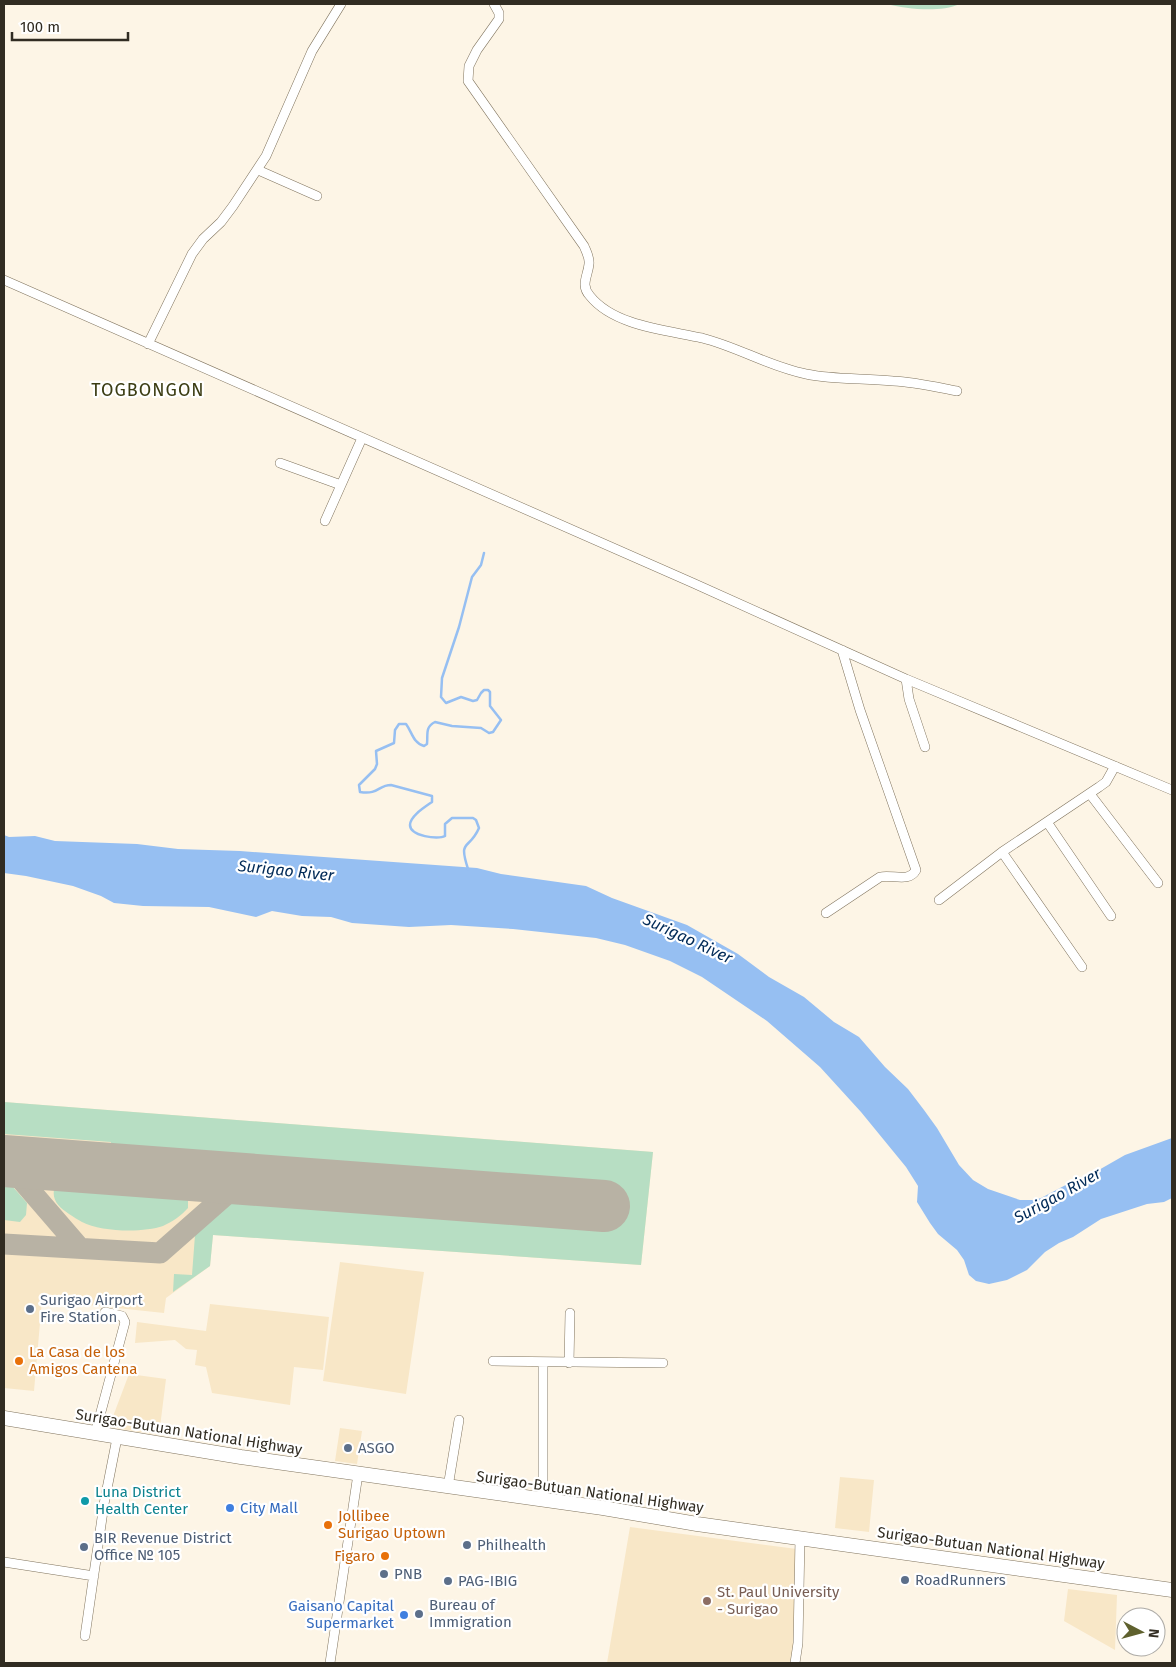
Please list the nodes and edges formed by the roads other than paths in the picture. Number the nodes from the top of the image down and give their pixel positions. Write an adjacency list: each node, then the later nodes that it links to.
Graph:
1 (341, 4): 3 (street)
2 (494, 4): 7 (street)
3 (258, 170): 4 (street); 6 (street)
4 (317, 196)
5 (4, 280): 6 (street)
6 (148, 344): 8 (street)
7 (957, 391)
8 (362, 438): 10 (street); 12 (street)
9 (280, 463): 10 (street)
10 (340, 486): 11 (street)
11 (325, 521)
12 (842, 650): 13 (street); 22 (street)
13 (906, 679): 14 (street); 15 (street)
14 (925, 746)
15 (1115, 766): 16 (street); 17 (street)
16 (1172, 790)
17 (1090, 794): 18 (street); 20 (street)
18 (1047, 822): 19 (street); 23 (street)
19 (1002, 852): 21 (street); 24 (street)
20 (1158, 883)
21 (939, 900)
22 (826, 913)
23 (1111, 916)
24 (1082, 967)
25 (105, 1312): 33 (street)
26 (570, 1314): 29 (street)
27 (493, 1362): 28 (street)
28 (543, 1362): 29 (street); 37 (street)
29 (569, 1363): 30 (street)
30 (663, 1363)
31 (4, 1418): 33 (highway, Surigao-Butuan National Highway)
32 (459, 1420): 36 (street)
33 (95, 1434): 34 (highway, Surigao-Butuan National Highway)
34 (117, 1438): 35 (highway, Surigao-Butuan National Highway); 40 (street)
35 (358, 1474): 36 (highway, Surigao-Butuan National Highway); 43 (street)
36 (448, 1487): 37 (highway, Surigao-Butuan National Highway)
37 (543, 1501): 38 (highway, Surigao-Butuan National Highway)
38 (800, 1538): 41 (highway, Surigao-Butuan National Highway); 44 (street)
39 (4, 1562): 40 (street)
40 (94, 1576): 42 (street)
41 (1172, 1590)
42 (85, 1636)
43 (330, 1663)
44 (795, 1663)

